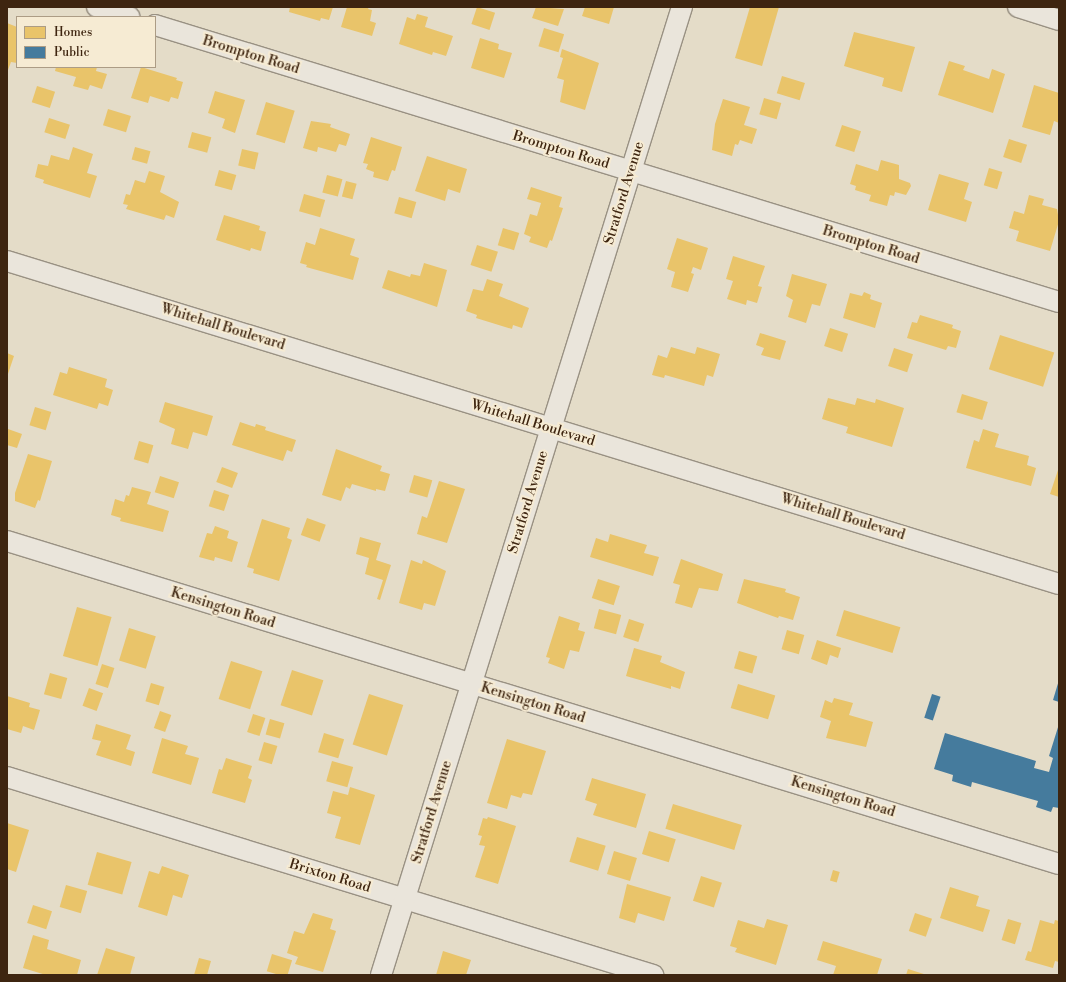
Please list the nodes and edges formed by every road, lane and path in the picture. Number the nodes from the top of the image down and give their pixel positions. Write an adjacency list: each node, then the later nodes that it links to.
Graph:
1 (96, 7): 4 (street)
2 (682, 7): 7 (street, Stratford Avenue)
3 (1018, 7): 5 (street)
4 (126, 16)
5 (1059, 20)
6 (156, 25): 7 (street, Brompton Road)
7 (631, 171): 9 (street, Brompton Road); 10 (street, Stratford Avenue)
8 (7, 260): 10 (street, Whitehall Boulevard)
9 (1059, 302)
10 (551, 428): 12 (street, Whitehall Boulevard); 13 (street, Stratford Avenue)
11 (7, 541): 13 (street, Kensington Road)
12 (1059, 584)
13 (471, 684): 15 (street, Kensington Road); 16 (street, Stratford Avenue)
14 (7, 777): 16 (street, Brixton Road)
15 (1059, 864)
16 (404, 899): 17 (street, Stratford Avenue); 18 (street, Brixton Road)
17 (381, 975)
18 (653, 975)

